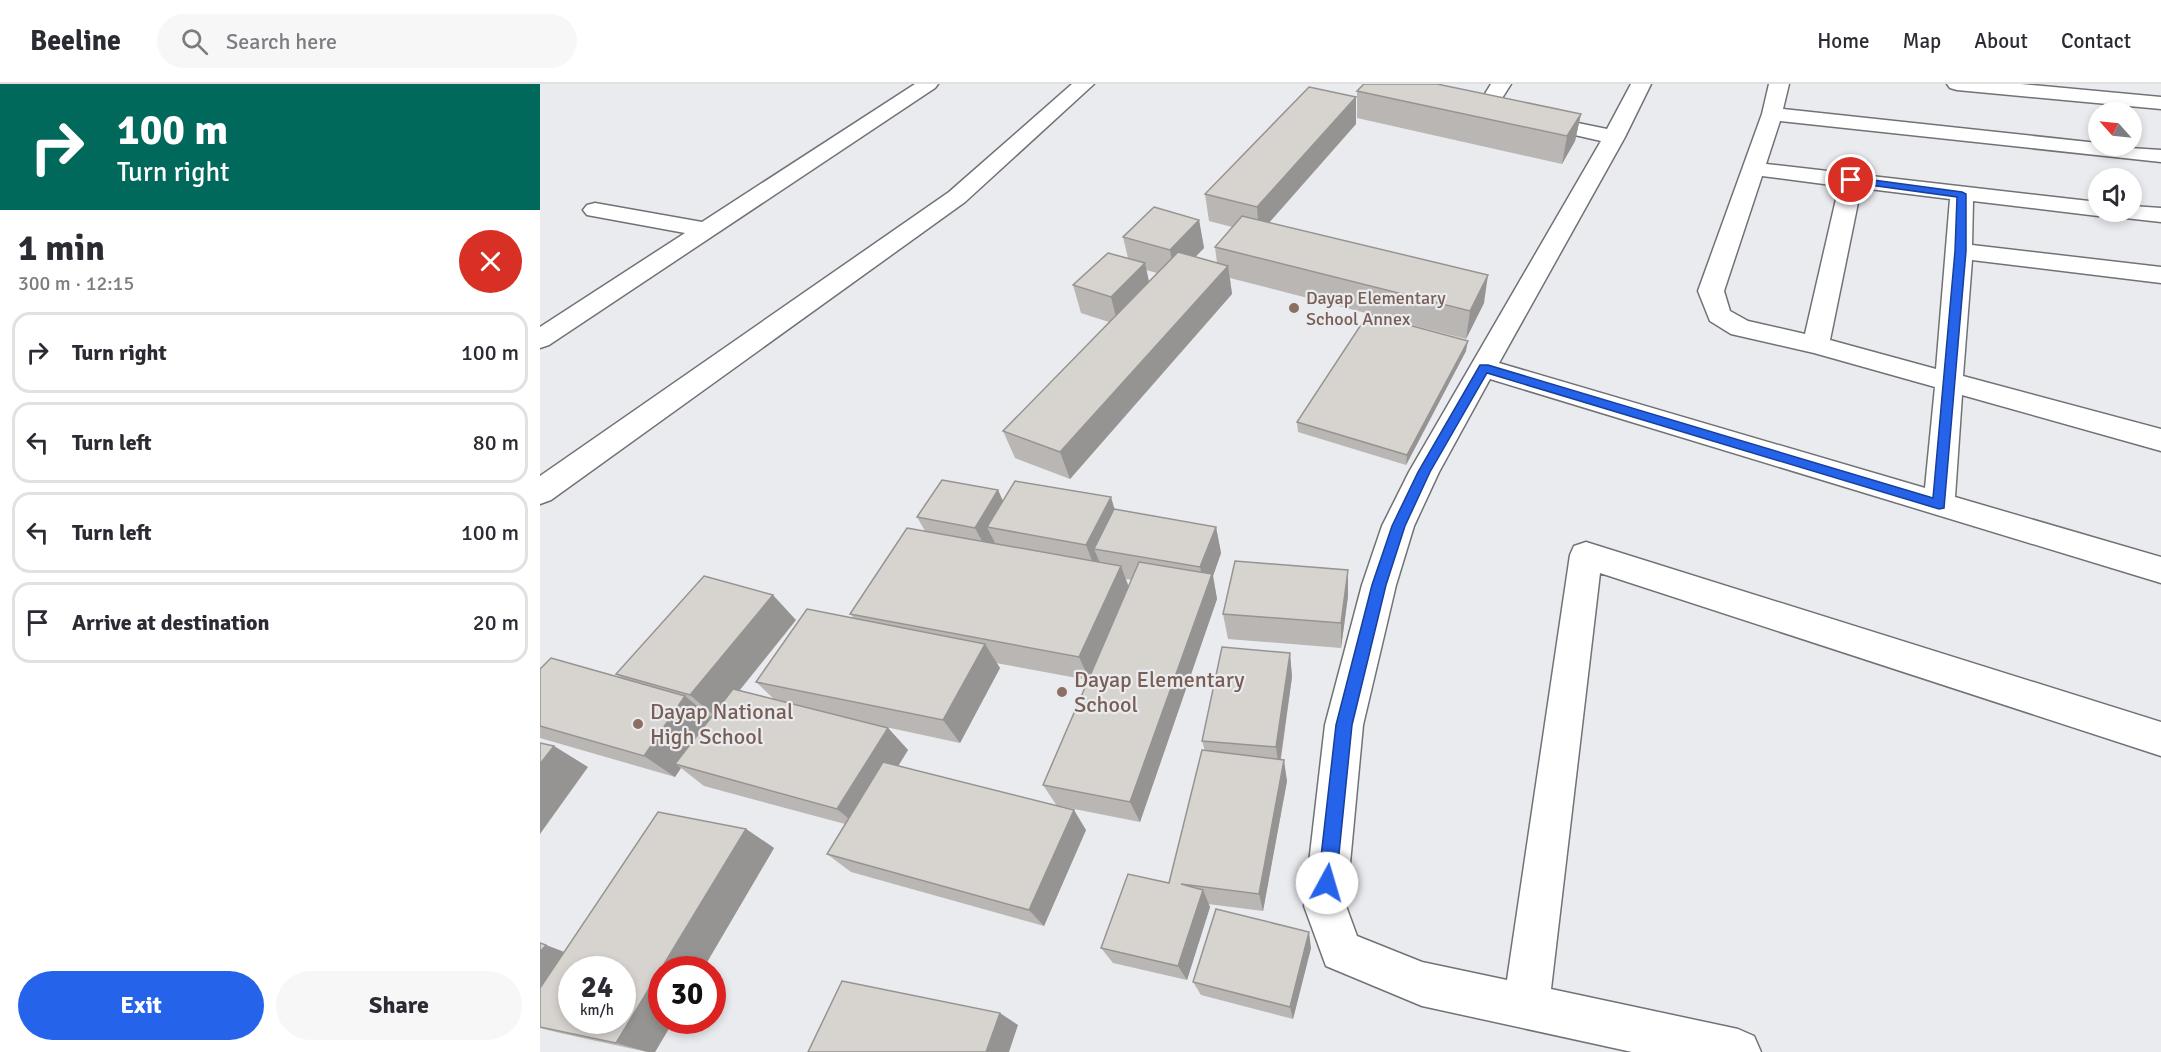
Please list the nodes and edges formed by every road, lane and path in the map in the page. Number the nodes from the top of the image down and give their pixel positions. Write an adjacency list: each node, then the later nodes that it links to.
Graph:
1 (928, 84): 20 (street)
2 (1084, 84): 28 (street)
3 (1501, 84): 9 (street)
4 (1641, 84): 11 (street)
5 (1779, 84): 10 (street)
6 (1957, 84): 7 (street)
7 (2161, 103)
8 (1463, 105): 9 (street)
9 (1485, 110): 11 (street)
10 (1772, 114): 12 (street); 13 (street)
11 (1614, 137): 25 (street)
12 (2161, 156)
13 (1754, 169): 14 (street); 24 (street)
14 (1851, 180): 15 (street); 24 (street)
15 (1962, 194): 16 (street); 21 (street)
16 (2088, 208)
17 (595, 210): 20 (street)
18 (2142, 213): 19 (street)
19 (2161, 215)
20 (708, 230): 23 (street)
21 (1960, 251): 22 (street); 26 (street)
22 (2161, 275)
23 (540, 339)
24 (1816, 345): 26 (street)
25 (1484, 368): 29 (street); 32 (street)
26 (1949, 384): 27 (street); 29 (street)
27 (2161, 440)
28 (540, 492)
29 (1939, 504): 30 (street)
30 (2161, 570)
31 (2161, 739): 32 (street)
32 (1526, 1006): 33 (street)
33 (1738, 1052)

